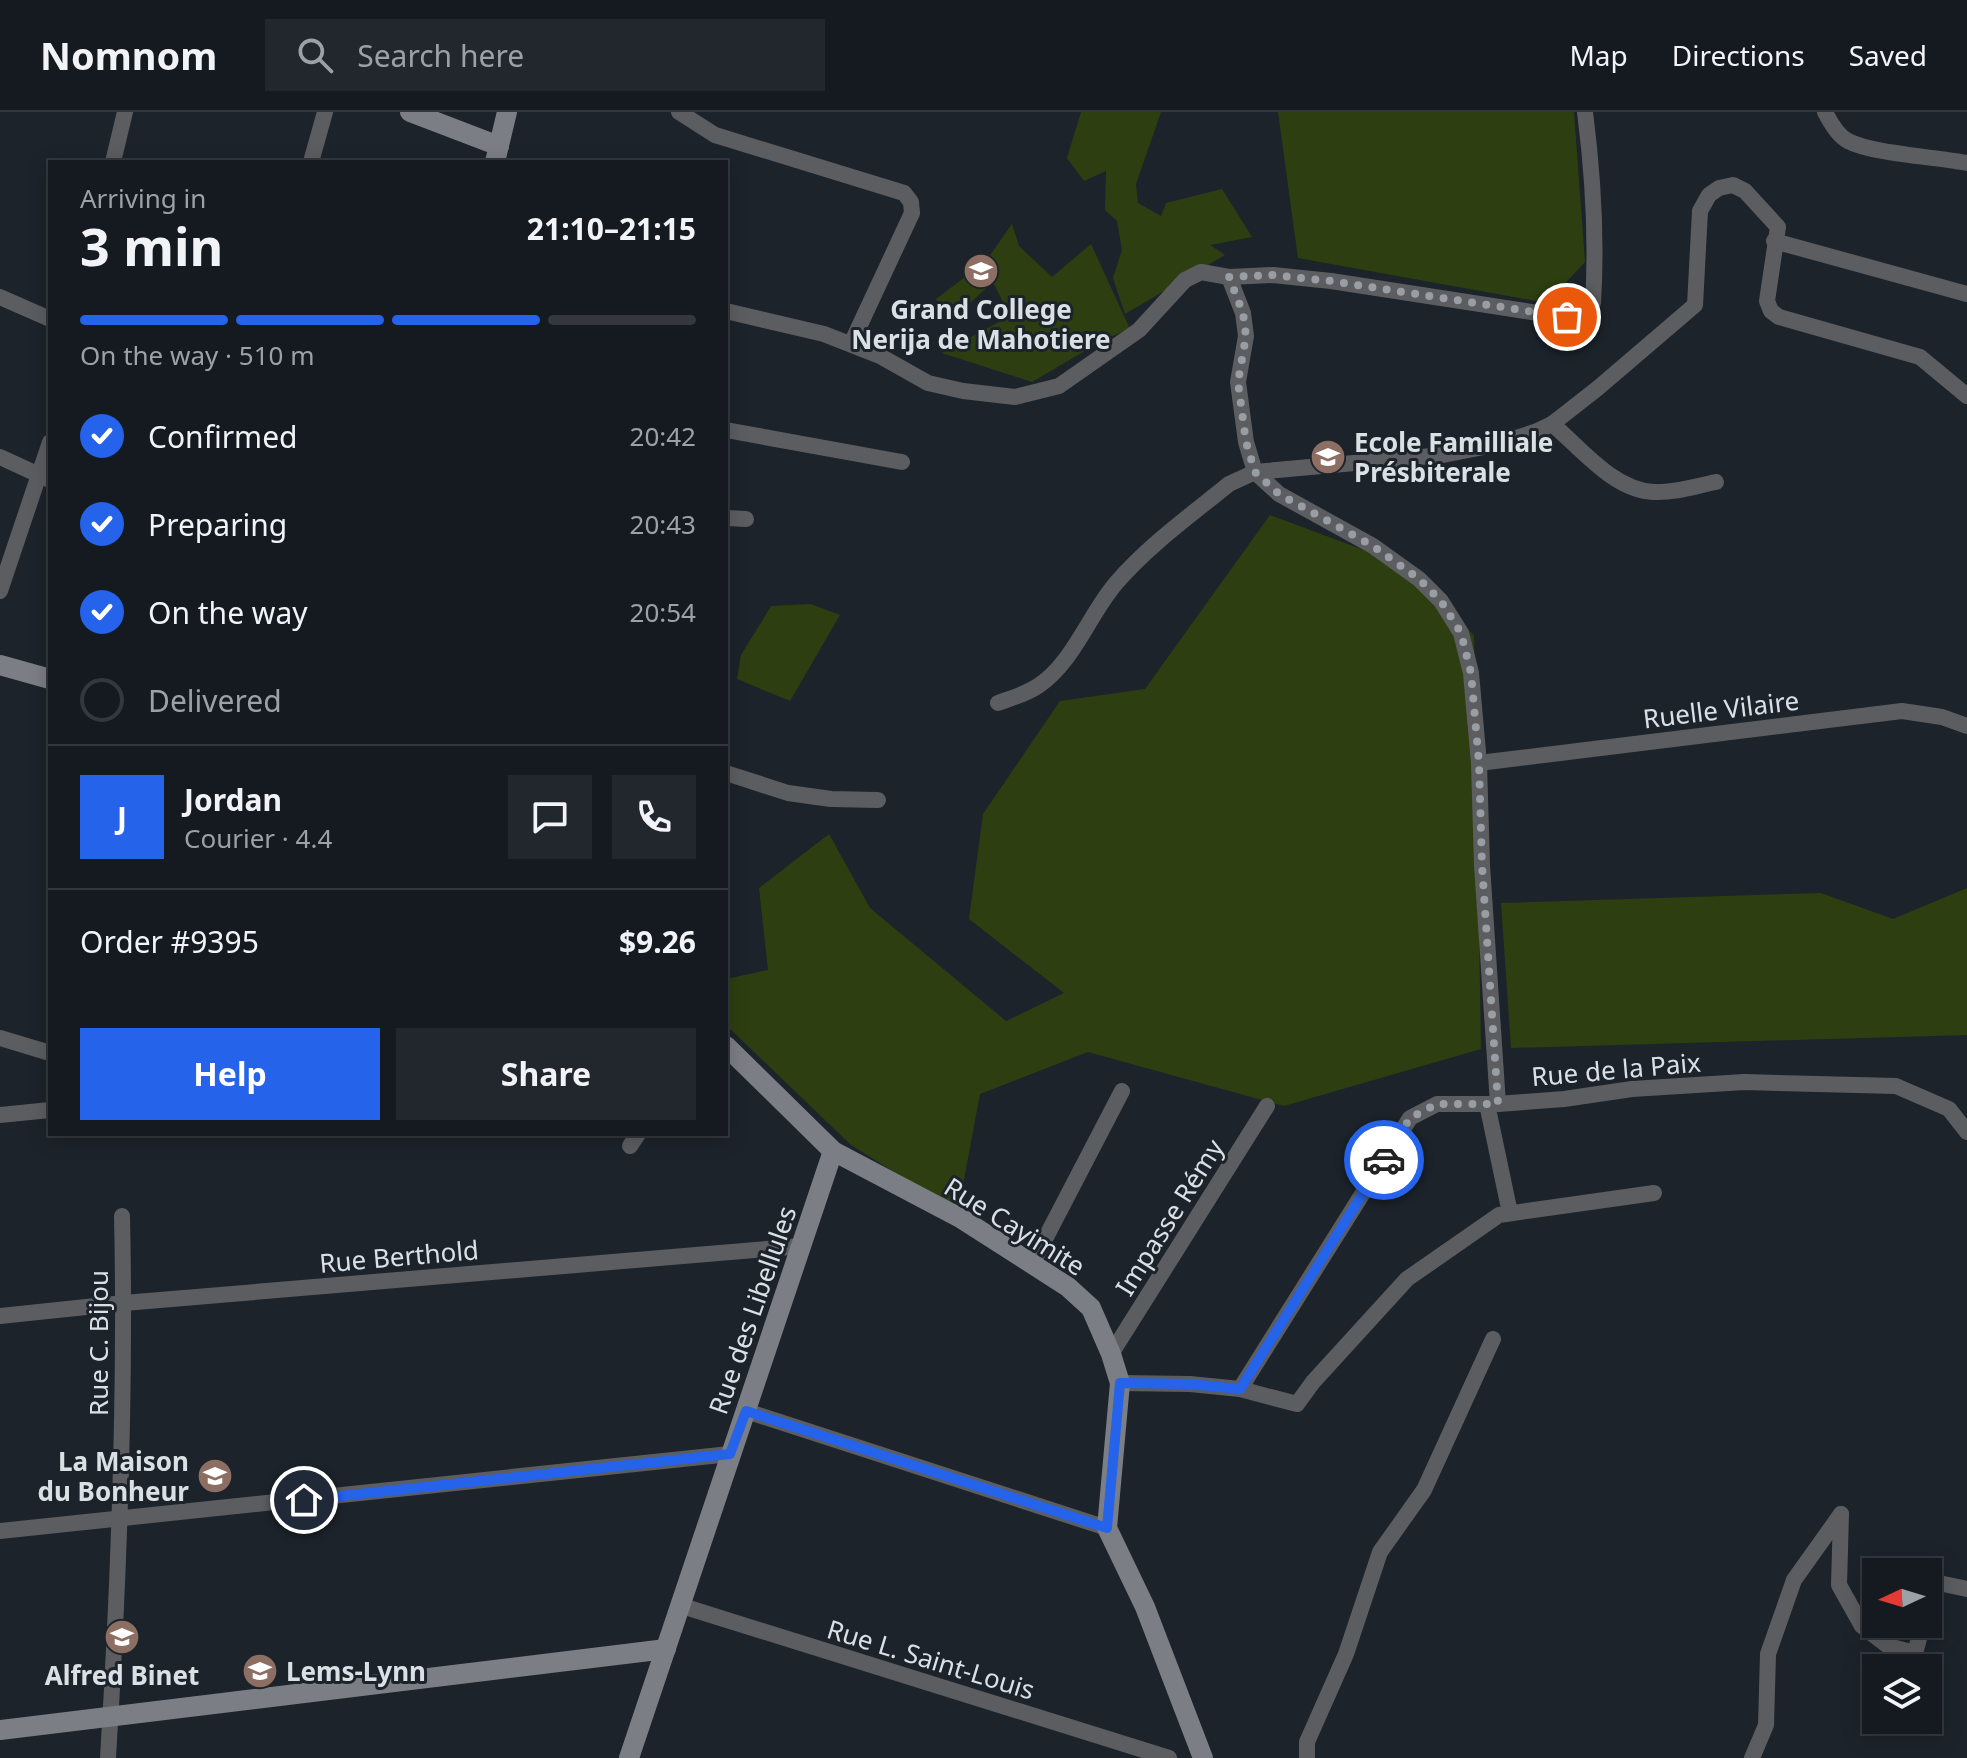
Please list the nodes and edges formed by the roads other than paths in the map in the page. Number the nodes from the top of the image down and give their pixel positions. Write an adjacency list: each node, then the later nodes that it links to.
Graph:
1 (125, 112): 9 (street)
2 (325, 112): 10 (street)
3 (410, 112): 8 (street)
4 (507, 112): 8 (street)
5 (679, 112): 18 (street)
6 (1585, 112): 13 (street)
7 (1825, 112): 11 (street)
8 (497, 154)
9 (113, 160)
10 (312, 160)
11 (1967, 163)
12 (1774, 241): 14 (street); 19 (street); 20 (street)
13 (1229, 277): 18 (street); 25 (street)
14 (1967, 294)
15 (0, 297): 17 (street)
16 (728, 311): 18 (street)
17 (48, 318)
18 (851, 344)
19 (1967, 396)
20 (1552, 424): 25 (street); 27 (street)
21 (728, 430): 24 (street)
22 (48, 453): 26 (street)
23 (0, 457): 26 (street)
24 (902, 462)
25 (1255, 472): 33 (street); 35 (street)
26 (44, 476): 30 (street)
27 (1716, 482)
28 (728, 518): 29 (street)
29 (746, 519)
30 (0, 591)
31 (0, 665): 32 (street)
32 (48, 678)
33 (998, 703)
34 (1967, 726): 35 (street, Ruelle Vilaire)
35 (1479, 763): 42 (street)
36 (728, 774): 37 (street)
37 (878, 800)
38 (0, 1038): 40 (street)
39 (728, 1048): 47 (street, Rue Cayimite)
40 (48, 1052)
41 (1122, 1091): 52 (street)
42 (1493, 1104): 46 (street, Rue de la Paix); 49 (street); 58 (street, Rue de la Paix)
43 (1267, 1106): 56 (street, Impasse Rémy)
44 (48, 1110): 45 (street)
45 (0, 1115)
46 (1967, 1132)
47 (833, 1151): 51 (street, Rue des Libellules); 52 (street, Rue Cayimite)
48 (1654, 1193): 49 (street)
49 (1510, 1213): 58 (street)
50 (122, 1216): 53 (street, Rue C. Bijou)
51 (802, 1246): 53 (street, Rue Berthold); 59 (street, Rue des Libellules)
52 (1032, 1264): 56 (street, Rue Cayimite)
53 (124, 1303): 54 (street, Rue Berthold); 61 (street, Rue C. Bijou)
54 (0, 1316)
55 (1493, 1339): 77 (street)
56 (1111, 1354): 57 (street, Rue Cayimite)
57 (1120, 1383): 58 (street); 62 (street, Rue Cayimite)
58 (1240, 1389)
59 (746, 1411): 60 (street, Rue des Libellules); 62 (street)
60 (730, 1454): 61 (street); 66 (street, Rue des Libellules)
61 (121, 1520): 63 (street); 71 (street, Rue C. Bijou)
62 (1107, 1528): 76 (street)
63 (0, 1531)
64 (1942, 1584): 65 (street)
65 (1967, 1589)
66 (679, 1605): 70 (street, Rue des Libellules); 75 (street, Rue L. Saint-Louis)
67 (1862, 1626): 78 (street)
68 (1878, 1638): 69 (street)
69 (1919, 1638)
70 (666, 1649): 71 (street); 74 (street, Rue des Libellules)
71 (110, 1716): 72 (street); 73 (street, Rue C. Bijou)
72 (0, 1730)
73 (108, 1758)
74 (629, 1758)
75 (1169, 1758)
76 (1203, 1758)
77 (1307, 1758)
78 (1752, 1758)

